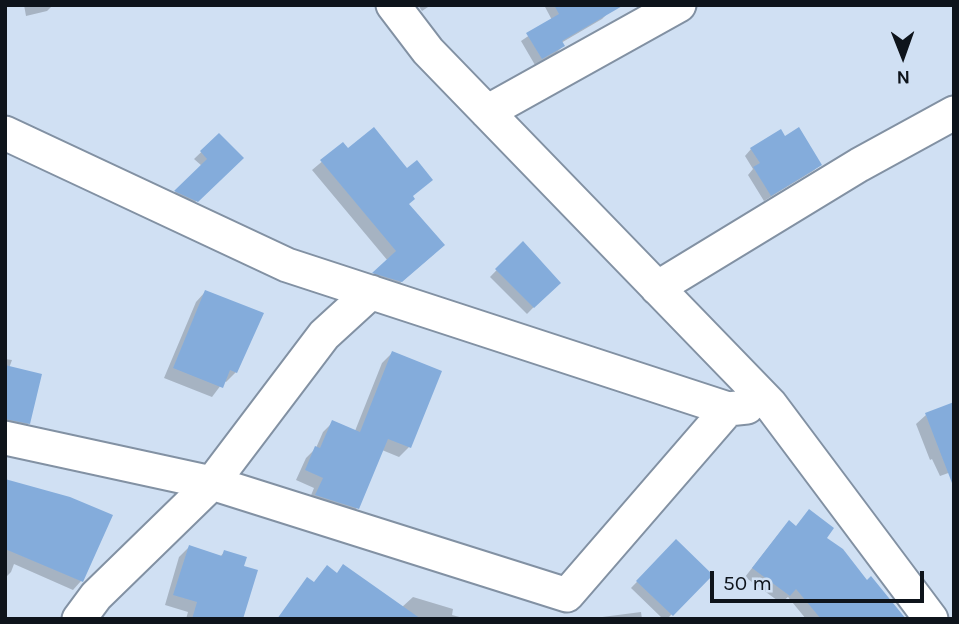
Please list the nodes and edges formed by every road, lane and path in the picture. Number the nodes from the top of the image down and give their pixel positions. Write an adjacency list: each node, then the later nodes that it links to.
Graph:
1 (393, 5): 3 (street)
2 (680, 5): 3 (street)
3 (487, 112): 6 (street)
4 (954, 113): 6 (street)
5 (5, 133): 7 (street)
6 (657, 288): 8 (street)
7 (371, 292): 9 (street); 11 (street)
8 (770, 404): 9 (street); 13 (street)
9 (728, 408): 11 (street)
10 (5, 438): 11 (street)
11 (212, 483): 12 (street)
12 (79, 619)
13 (931, 619)

